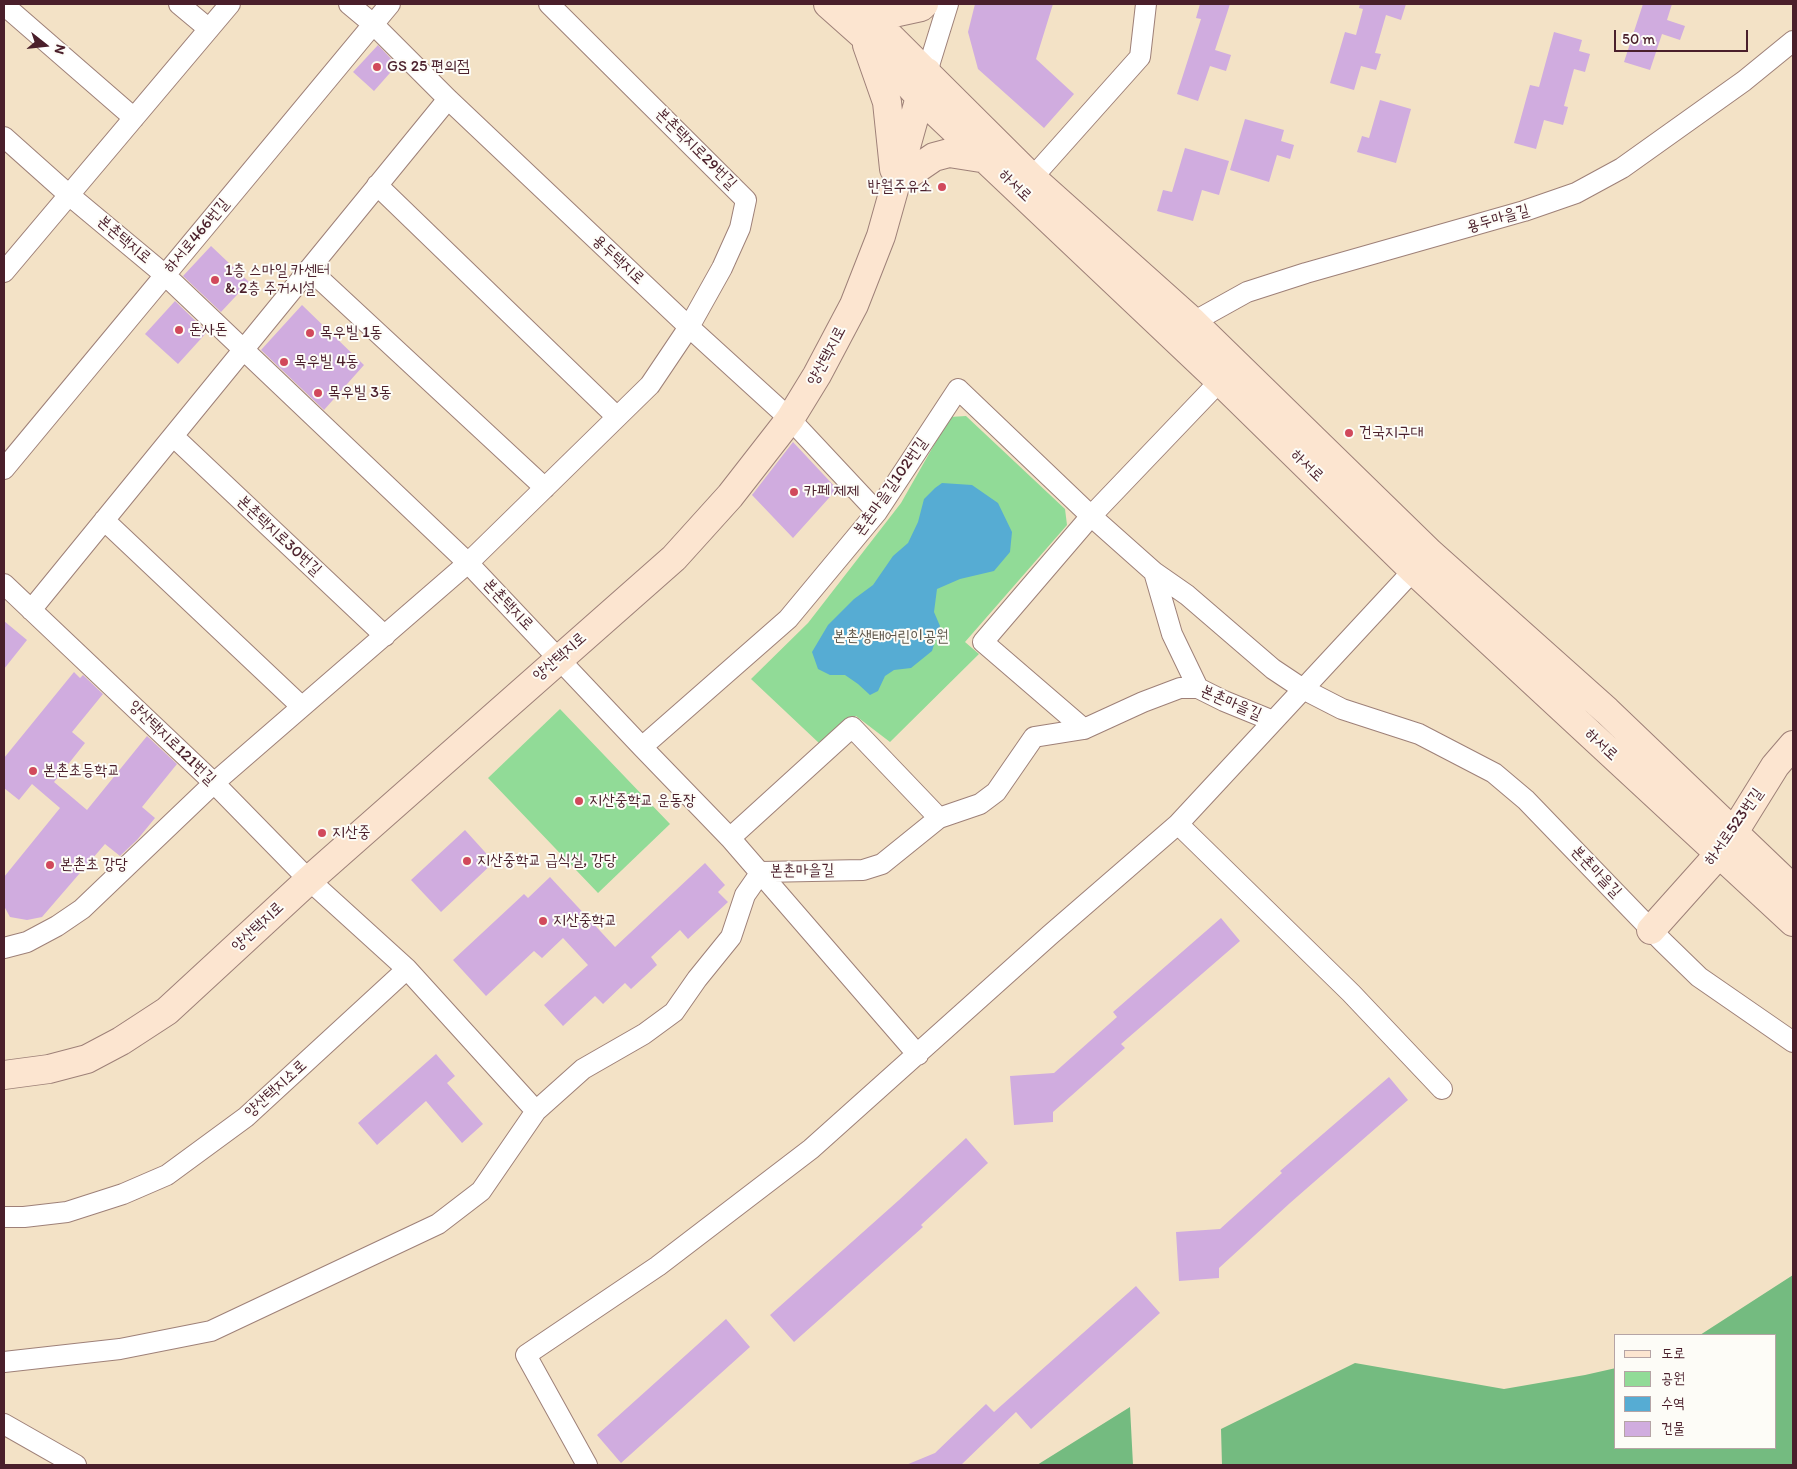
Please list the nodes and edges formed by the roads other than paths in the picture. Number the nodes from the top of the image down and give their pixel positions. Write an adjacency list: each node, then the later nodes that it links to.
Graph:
1 (180, 4): 13 (street)
2 (230, 4): 13 (street)
3 (349, 4): 12 (street, 용두택지로)
4 (390, 4): 12 (street, 하서로466번길)
5 (549, 4): 27 (street, 본촌택지로29번길)
6 (828, 4): 11 (main road, 하서로)
7 (924, 4): 11 (main road)
8 (948, 4): 15 (street)
9 (1146, 4): 20 (street)
10 (4, 6): 17 (street)
11 (864, 18): 15 (main road, 하서로); 21 (main road)
12 (372, 24): 16 (street, 용두택지로); 26 (street, 하서로466번길)
13 (209, 29): 17 (street)
14 (1793, 41): 28 (street, 용두마을길)
15 (924, 84): 19 (main road, 하서로); 20 (main road, 하서로); 21 (main road, 양산택지로)
16 (448, 99): 22 (street); 27 (street, 용두택지로)
17 (134, 118): 23 (street)
18 (4, 138): 23 (street, 본촌택지로)
19 (987, 159): 21 (main road); 28 (main road, 하서로)
20 (1032, 178): 28 (main road, 하서로)
21 (896, 183): 32 (main road, 양산택지로)
22 (377, 185): 24 (street); 31 (street)
23 (69, 195): 25 (street); 26 (street, 본촌택지로)
24 (309, 269): 29 (street); 35 (street)
25 (4, 272)
26 (165, 274): 29 (street, 본촌택지로); 34 (street, 하서로466번길)
27 (689, 327): 31 (street, 본촌택지로29번길); 32 (street, 용두택지로)
28 (1184, 330): 30 (main road, 하서로); 39 (main road, 하서로)
29 (244, 349): 33 (street); 40 (street, 본촌택지로)
30 (1220, 382): 37 (street); 39 (main road, 하서로)
31 (617, 416): 35 (street, 본촌택지로29번길)
32 (790, 419): 36 (street, 용두택지로); 45 (main road, 양산택지로)
33 (173, 436): 38 (street); 44 (street, 본촌택지로30번길)
34 (4, 469)
35 (545, 488): 40 (street, 본촌택지로29번길)
36 (877, 512): 37 (street, 본촌마을길102번길); 52 (street, 본촌마을길102번길)
37 (1091, 516): 41 (street, 본촌마을길102번길); 50 (street)
38 (104, 520): 43 (street); 48 (street)
39 (1421, 561): 47 (street); 57 (main road, 하서로)
40 (468, 563): 44 (street); 45 (street, 본촌택지로)
41 (1154, 572): 46 (street); 47 (street, 본촌마을길102번길)
42 (4, 584): 43 (street, 양산택지로121번길)
43 (31, 610): 53 (street, 양산택지로121번길)
44 (385, 636): 48 (street)
45 (559, 659): 52 (street, 본촌택지로); 59 (main road, 양산택지로)
46 (1198, 688): 49 (street, 본촌마을길); 50 (street, 본촌마을길)
47 (1303, 689): 49 (street); 62 (street, 본촌마을길)
48 (301, 706): 53 (street)
49 (1272, 721): 55 (street)
50 (1084, 729): 54 (street, 본촌마을길)
51 (1793, 745): 57 (main road, 하서로523번길)
52 (642, 747): 56 (street, 본촌택지로)
53 (214, 783): 59 (street, 양산택지로121번길); 63 (street)
54 (939, 818): 56 (street); 58 (street, 본촌마을길)
55 (1178, 824): 66 (street); 68 (street)
56 (730, 838): 58 (street, 본촌택지로)
57 (1727, 843): 60 (main road, 하서로); 61 (main road, 하서로); 62 (main road, 하서로523번길)
58 (761, 872): 66 (street, 본촌택지로); 69 (street, 본촌마을길)
59 (309, 880): 64 (street); 67 (main road, 양산택지로)
60 (1793, 889)
61 (1793, 922)
62 (1651, 930): 65 (street, 본촌마을길)
63 (4, 948)
64 (407, 969): 69 (street); 70 (street, 양산택지소로)
65 (1793, 1042)
66 (918, 1055): 74 (street)
67 (4, 1075)
68 (1442, 1089)
69 (536, 1111): 71 (street, 본촌마을길)
70 (4, 1217)
71 (4, 1362)
72 (4, 1424): 73 (street)
73 (76, 1465)
74 (587, 1465)

